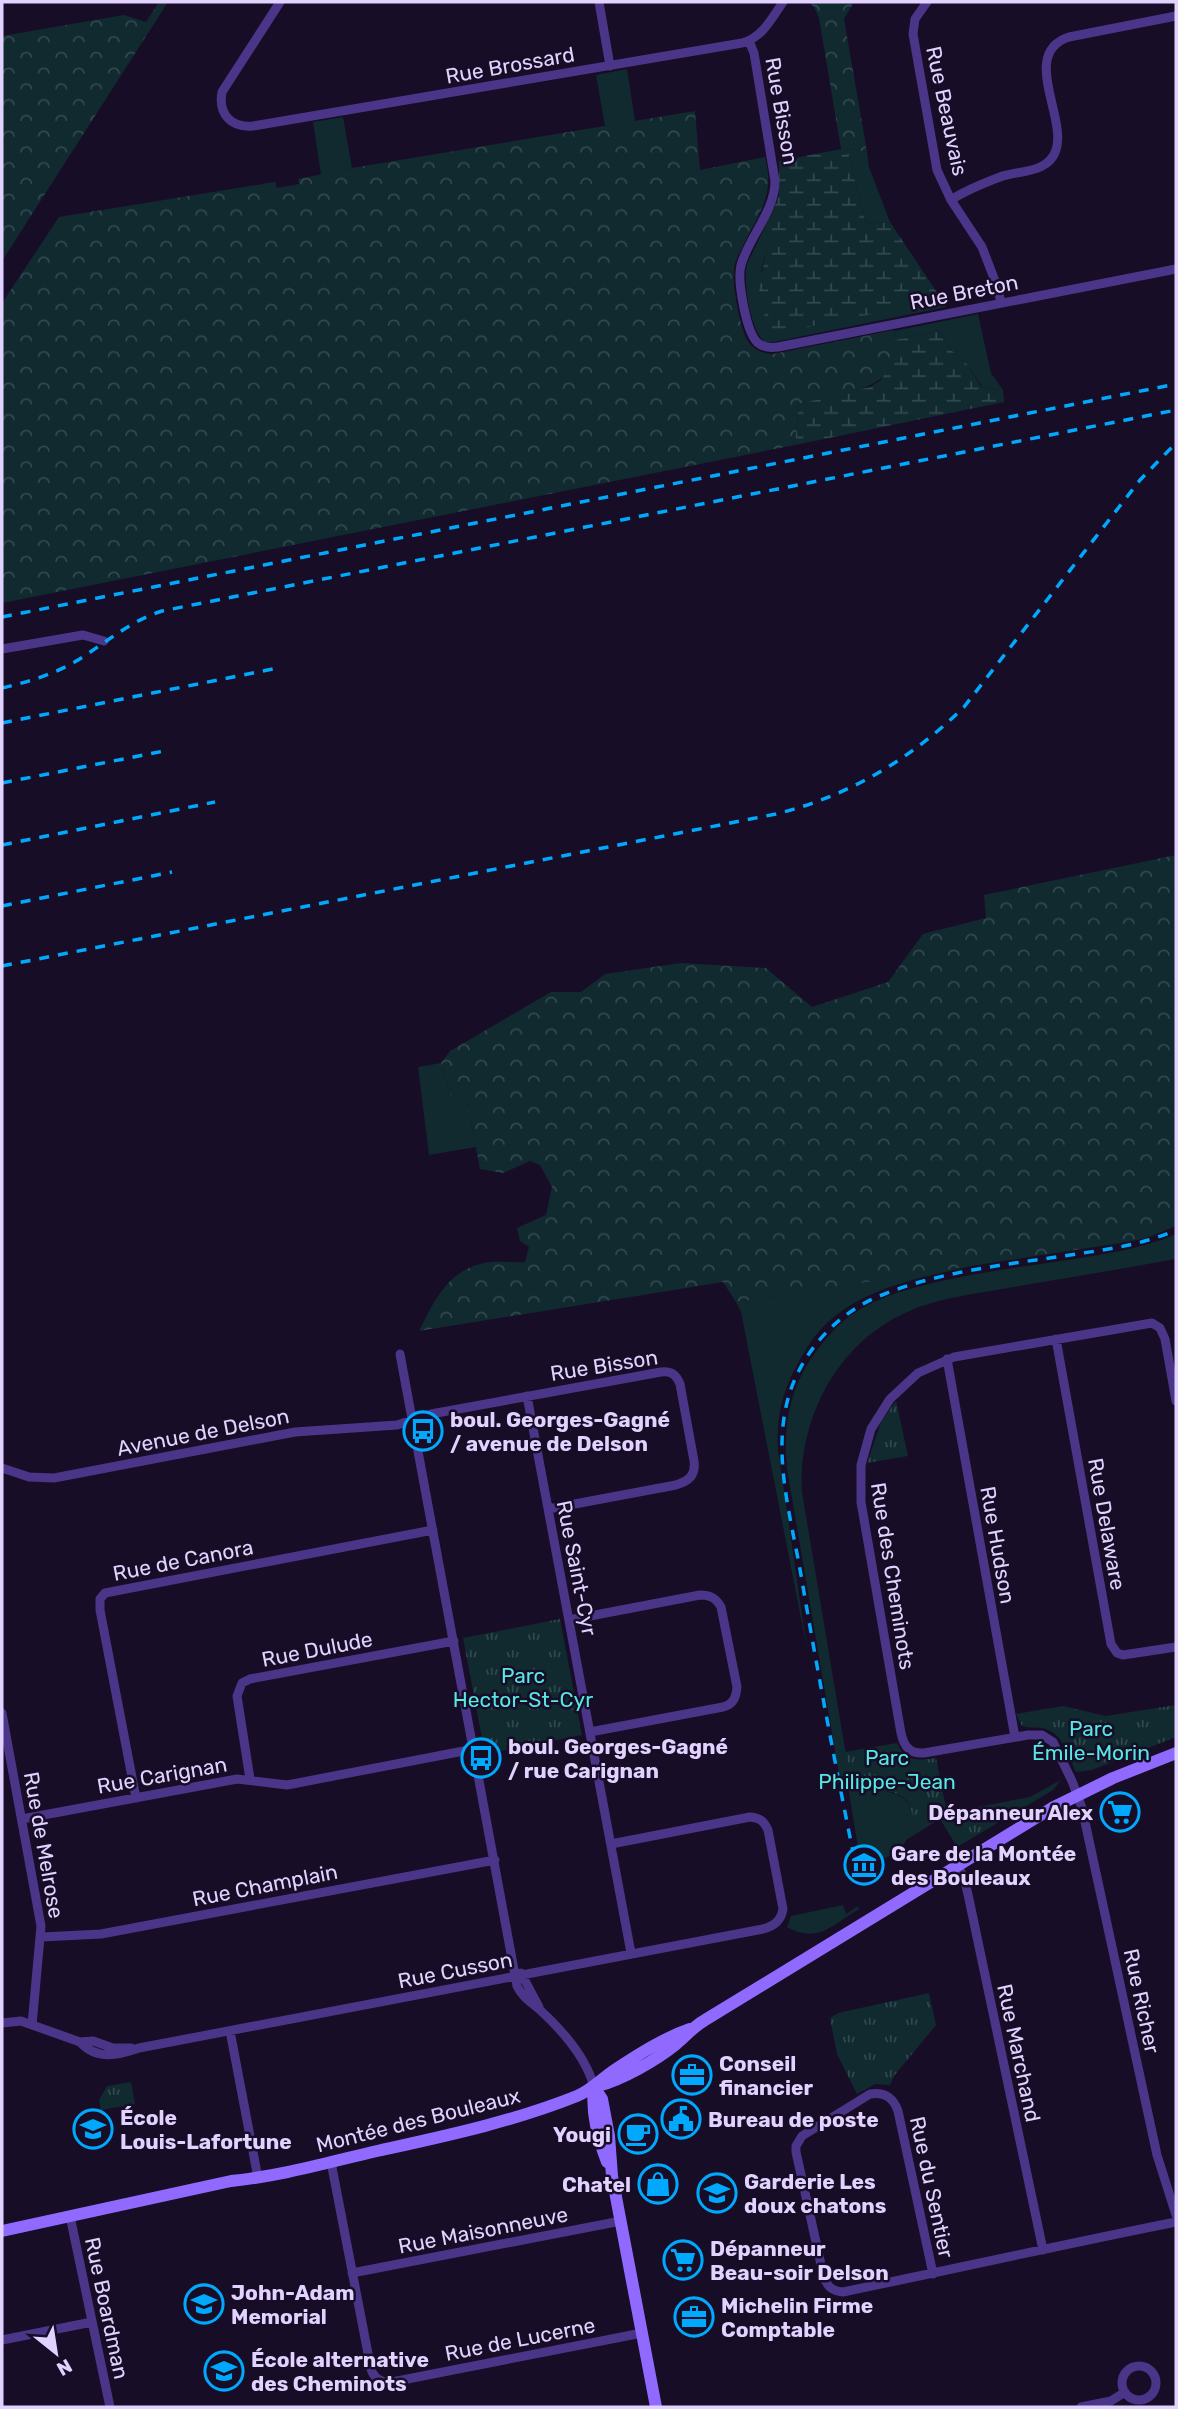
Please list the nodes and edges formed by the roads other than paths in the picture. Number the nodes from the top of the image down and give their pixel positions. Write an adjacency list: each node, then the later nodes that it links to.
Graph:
1 (281, 2): 7 (street, Rue Brossard)
2 (599, 2): 7 (street)
3 (783, 2): 6 (street)
4 (927, 2): 8 (street, Rue Beauvais)
5 (1176, 16): 8 (street)
6 (749, 41): 7 (street, Rue Brossard); 11 (street, Rue Bisson)
7 (610, 66)
8 (951, 200): 10 (street, Rue Beauvais)
9 (1176, 269): 10 (street, Rue Breton)
10 (1001, 302): 11 (street, Rue Breton)
11 (759, 344)
12 (104, 641): 13 (street)
13 (2, 649)
14 (1056, 1339): 16 (street, Rue des Cheminots); 18 (street, Rue des Cheminots); 25 (street, Rue Delaware)
15 (400, 1354): 19 (street)
16 (947, 1359): 28 (street, Rue Hudson); 28 (street, Rue des Cheminots)
17 (527, 1396): 19 (street, Rue Bisson); 21 (street, Rue Saint-Cyr); 21 (street, Rue Bisson)
18 (1176, 1401)
19 (412, 1420): 20 (street, Avenue de Delson); 22 (street)
20 (2, 1468)
21 (548, 1509): 23 (street, Rue Saint-Cyr)
22 (433, 1530): 24 (street); 33 (street, Rue de Canora)
23 (569, 1620): 27 (street, Rue Saint-Cyr); 27 (street)
24 (454, 1641): 29 (street); 31 (street, Rue Dulude)
25 (1176, 1647)
26 (2, 1713): 34 (street, Rue de Melrose)
27 (590, 1731): 35 (street, Rue Saint-Cyr)
28 (1015, 1737): 32 (street, Rue des Cheminots)
29 (474, 1749): 31 (street, Rue Carignan); 36 (street)
30 (1176, 1752): 32 (street, Montée des Bouleaux)
31 (250, 1779): 33 (street, Rue Carignan)
32 (1077, 1794): 37 (street, Montée des Bouleaux); 47 (street, Rue Richer)
33 (136, 1798): 34 (street, Rue Carignan)
34 (22, 1819): 38 (street, Rue de Melrose)
35 (611, 1844): 39 (street, Rue Saint-Cyr); 39 (street, Rue Cusson)
36 (495, 1860): 38 (street, Rue Champlain); 40 (street)
37 (957, 1865): 44 (street, Montée des Bouleaux); 52 (street, Rue Marchand)
38 (42, 1937): 42 (street, Rue de Melrose)
39 (631, 1953): 40 (street, Rue Cusson)
40 (519, 1975): 43 (street, Rue Cusson); 44 (street)
41 (2, 2022): 42 (street, Rue Cusson)
42 (32, 2025): 43 (street, Rue Cusson)
43 (230, 2031): 46 (street)
44 (594, 2087): 45 (street, Montée des Bouleaux); 49 (street)
45 (331, 2162): 46 (street, Montée des Bouleaux); 53 (street, Rue de Lucerne)
46 (258, 2178): 48 (street, Montée des Bouleaux)
47 (1176, 2215)
48 (71, 2216): 51 (street, Montée des Bouleaux); 55 (street, Rue Boardman)
49 (621, 2221): 53 (street, Rue Maisonneuve); 56 (street)
50 (1176, 2222): 52 (street, Rue du Sentier)
51 (2, 2231)
52 (1043, 2250): 54 (street, Rue du Sentier)
53 (352, 2273): 56 (street, Rue de Lucerne)
54 (933, 2274): 54 (street, Rue du Sentier)
55 (92, 2322): 57 (street); 59 (street, Rue Boardman)
56 (642, 2333): 60 (street)
57 (2, 2340)
58 (1125, 2392): 61 (street)
59 (110, 2407)
60 (656, 2407)
61 (1081, 2407)

